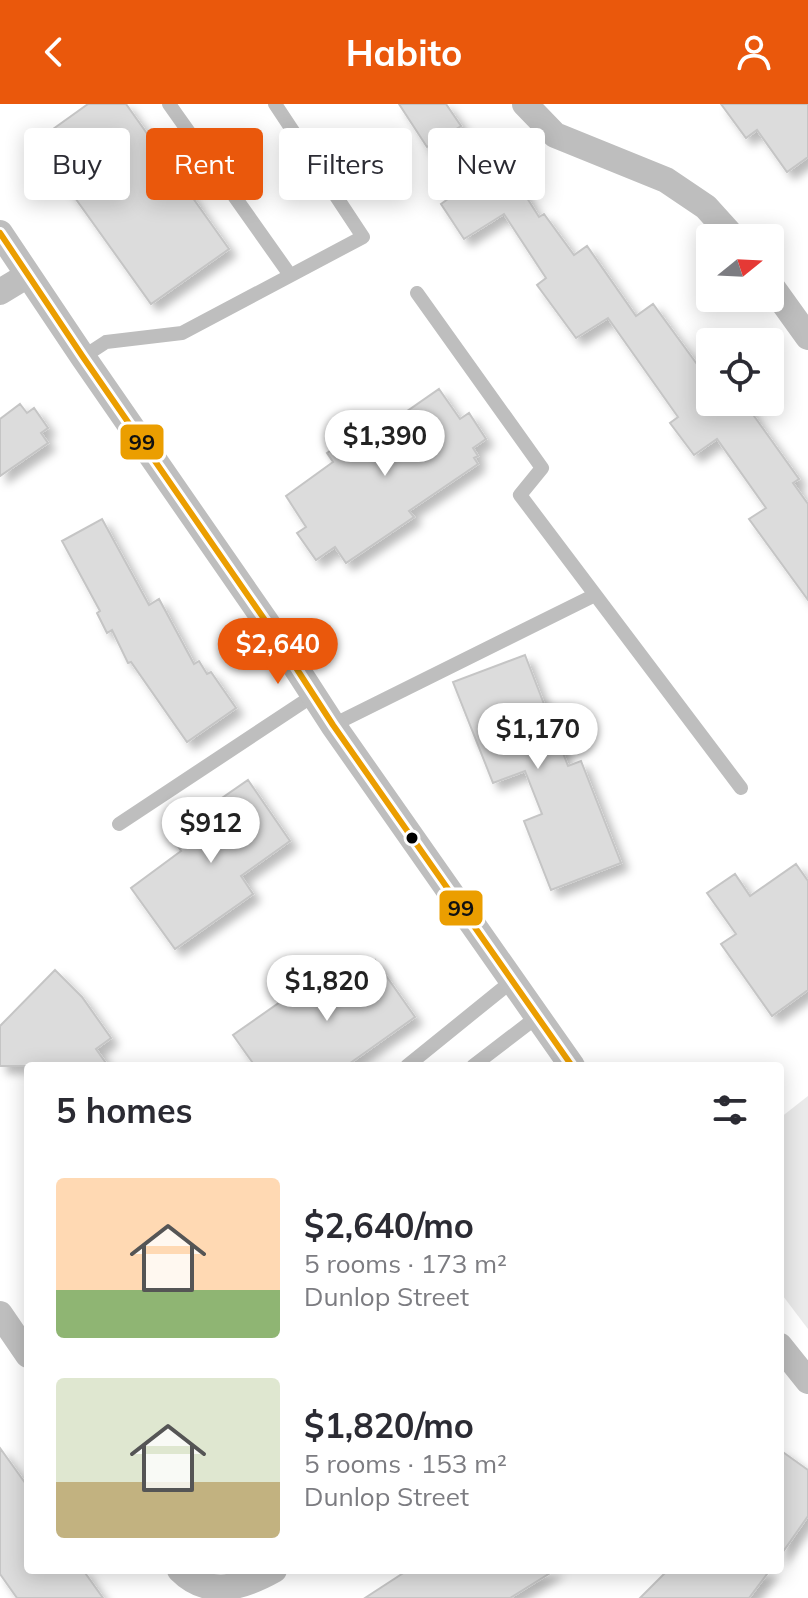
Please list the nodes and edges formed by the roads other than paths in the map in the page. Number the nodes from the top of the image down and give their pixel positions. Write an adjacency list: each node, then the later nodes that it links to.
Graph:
1 (169, 104): 7 (lane)
2 (275, 104): 7 (lane)
3 (525, 104): 4 (street)
4 (721, 224)
5 (0, 233): 6 (street)
6 (28, 275): 8 (street); 12 (street)
7 (290, 275): 12 (lane)
8 (0, 292)
9 (417, 293): 13 (lane)
10 (784, 304): 11 (street)
11 (808, 337)
12 (83, 357): 14 (street)
13 (595, 595): 15 (lane); 16 (lane)
14 (314, 695): 15 (street); 17 (lane)
15 (333, 725): 18 (street)
16 (741, 788)
17 (119, 824)
18 (512, 981): 19 (street); 20 (lane)
19 (537, 1017): 21 (lane); 22 (street)
20 (412, 1062)
21 (478, 1062)
22 (569, 1062)
23 (0, 1314): 24 (street)
24 (24, 1349)
25 (784, 1351): 26 (street)
26 (808, 1381)
27 (183, 1574): 28 (street)
28 (267, 1574)

